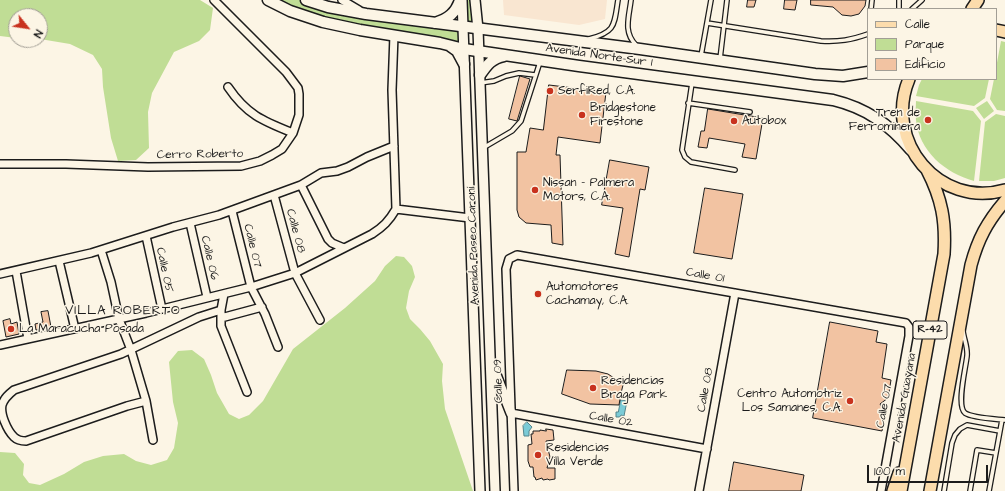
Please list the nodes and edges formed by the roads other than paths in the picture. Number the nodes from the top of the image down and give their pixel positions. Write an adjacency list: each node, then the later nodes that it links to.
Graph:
1 (214, 0): 39 (street, Cerro Roberto)
2 (268, 0): 20 (main road, Avenida Norte-Sur 1)
3 (306, 0): 13 (main road, Avenida Norte-Sur 1)
4 (342, 0): 13 (street)
5 (461, 0): 14 (main road); 17 (street, Avenida Paseo Caroní)
6 (475, 0): 18 (street, Avenida Paseo Caroní)
7 (618, 0): 21 (lane)
8 (631, 0): 24 (lane)
9 (711, 0): 15 (lane)
10 (727, 0): 16 (lane)
11 (922, 0): 12 (lane)
12 (913, 8)
13 (366, 14): 14 (main road, Avenida Norte-Sur 1)
14 (433, 23): 17 (main road, Avenida Norte-Sur 1)
15 (707, 23): 16 (lane); 27 (lane)
16 (724, 26): 19 (lane); 28 (lane)
17 (463, 27): 18 (main road, Avenida Norte-Sur 1); 23 (street, Avenida Paseo Caroní)
18 (478, 29): 21 (main road, Avenida Norte-Sur 1); 25 (street, Avenida Paseo Caroní)
19 (867, 34)
20 (394, 35): 22 (main road, Avenida Norte-Sur 1); 40 (street)
21 (576, 41): 24 (main road, Avenida Norte-Sur 1)
22 (440, 42): 23 (main road, Avenida Norte-Sur 1); 30 (main road)
23 (464, 49): 25 (main road, Avenida Norte-Sur 1); 30 (street, Avenida Paseo Caroní)
24 (640, 49): 27 (main road, Avenida Norte-Sur 1)
25 (479, 51): 26 (main road, Avenida Norte-Sur 1); 33 (street, Avenida Paseo Caroní)
26 (508, 56): 29 (main road, Avenida Norte-Sur 1); 33 (main road)
27 (701, 58): 28 (main road, Avenida Norte-Sur 1)
28 (720, 60): 31 (main road, Avenida Norte-Sur 1)
29 (540, 61): 32 (lane); 35 (main road, Avenida Norte-Sur 1)
30 (464, 64): 52 (street, Avenida Paseo Caroní)
31 (867, 72)
32 (535, 75): 33 (lane); 41 (lane)
33 (480, 79): 41 (street, Avenida Paseo Caroní)
34 (909, 80): 42 (main road, R-42)
35 (692, 82): 37 (lane); 42 (main road, Avenida Norte-Sur 1)
36 (228, 87): 39 (street)
37 (688, 103): 38 (lane); 44 (lane)
38 (750, 112)
39 (293, 133): 43 (street, Cerro Roberto)
40 (394, 146): 46 (street); 50 (street)
41 (482, 149): 79 (street, Avenida Paseo Caroní)
42 (914, 154): 45 (main road, R-42)
43 (0, 164)
44 (735, 170)
45 (927, 170): 47 (main road, R-42); 84 (main road, Avenida Guayana / R-42)
46 (301, 185): 48 (street); 55 (street)
47 (1005, 190)
48 (274, 195): 51 (street); 60 (street, Calle 08)
49 (1005, 201): 71 (main road, R-42)
50 (396, 209): 52 (street); 55 (street)
51 (232, 211): 53 (street); 62 (street, Calle 07)
52 (470, 218): 89 (street, Avenida Paseo Caroní)
53 (190, 223): 54 (street); 65 (street, Calle 06)
54 (146, 236): 56 (street); 67 (street, Calle 05)
55 (344, 248): 60 (street)
56 (101, 250): 57 (street); 70 (street)
57 (58, 261): 59 (street); 74 (street)
58 (506, 269): 63 (street, Calle 01); 82 (street, Calle 09)
59 (16, 271): 61 (street); 75 (street)
60 (295, 273): 62 (street); 72 (street, Calle 08)
61 (0, 274)
62 (251, 287): 64 (street); 66 (street, Calle 07)
63 (735, 293): 73 (street, Calle 01); 87 (street, Calle 08)
64 (224, 294): 65 (street); 68 (street)
65 (206, 297): 67 (street)
66 (262, 306): 69 (street); 77 (street, Calle 07)
67 (162, 309): 70 (street)
68 (221, 310): 69 (street); 78 (street)
69 (221, 318): 80 (street)
70 (119, 319): 74 (street); 78 (street)
71 (961, 319): 83 (lane); 96 (main road, R-42)
72 (320, 320)
73 (908, 325): 93 (street, Calle 07)
74 (75, 329): 75 (street)
75 (28, 339): 76 (street)
76 (0, 345)
77 (278, 347)
78 (131, 350): 81 (street); 81 (street)
79 (490, 358): 82 (street); 90 (street, Avenida Paseo Caroní)
80 (246, 392)
81 (146, 402): 86 (street)
82 (511, 413): 87 (street, Calle 02); 91 (street, Calle 09)
83 (1004, 420): 85 (lane)
84 (913, 428): 94 (main road); 95 (main road, Avenida Guayana / R-42)
85 (1000, 431): 88 (lane); 97 (lane)
86 (153, 440)
87 (707, 449): 92 (street, Calle 08)
88 (996, 453): 98 (lane); 99 (lane)
89 (480, 491)
90 (495, 491)
91 (515, 491)
92 (699, 491)
93 (881, 491)
94 (893, 491)
95 (901, 491)
96 (930, 491)
97 (944, 491)
98 (970, 491)
99 (989, 491)

